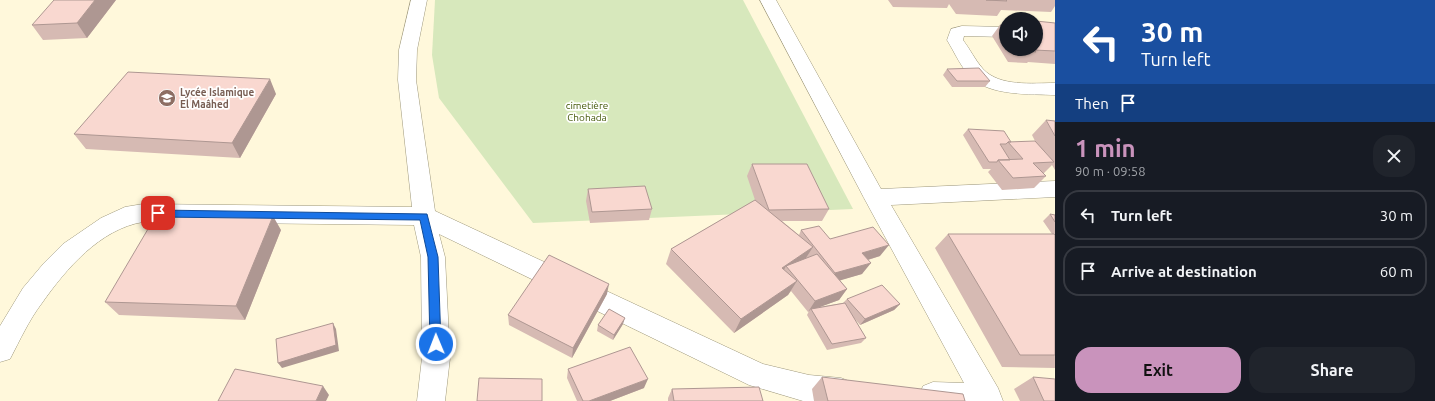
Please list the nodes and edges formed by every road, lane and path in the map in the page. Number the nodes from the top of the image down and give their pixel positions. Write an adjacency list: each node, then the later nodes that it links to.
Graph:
1 (419, 0): 7 (street)
2 (768, 0): 6 (street)
3 (999, 32): 4 (street)
4 (1055, 89)
5 (1055, 189): 6 (street)
6 (875, 198): 11 (street)
7 (424, 216): 8 (street); 9 (street); 12 (street)
8 (0, 350)
9 (862, 393)
10 (909, 395): 11 (street)
11 (989, 400)
12 (431, 401)

